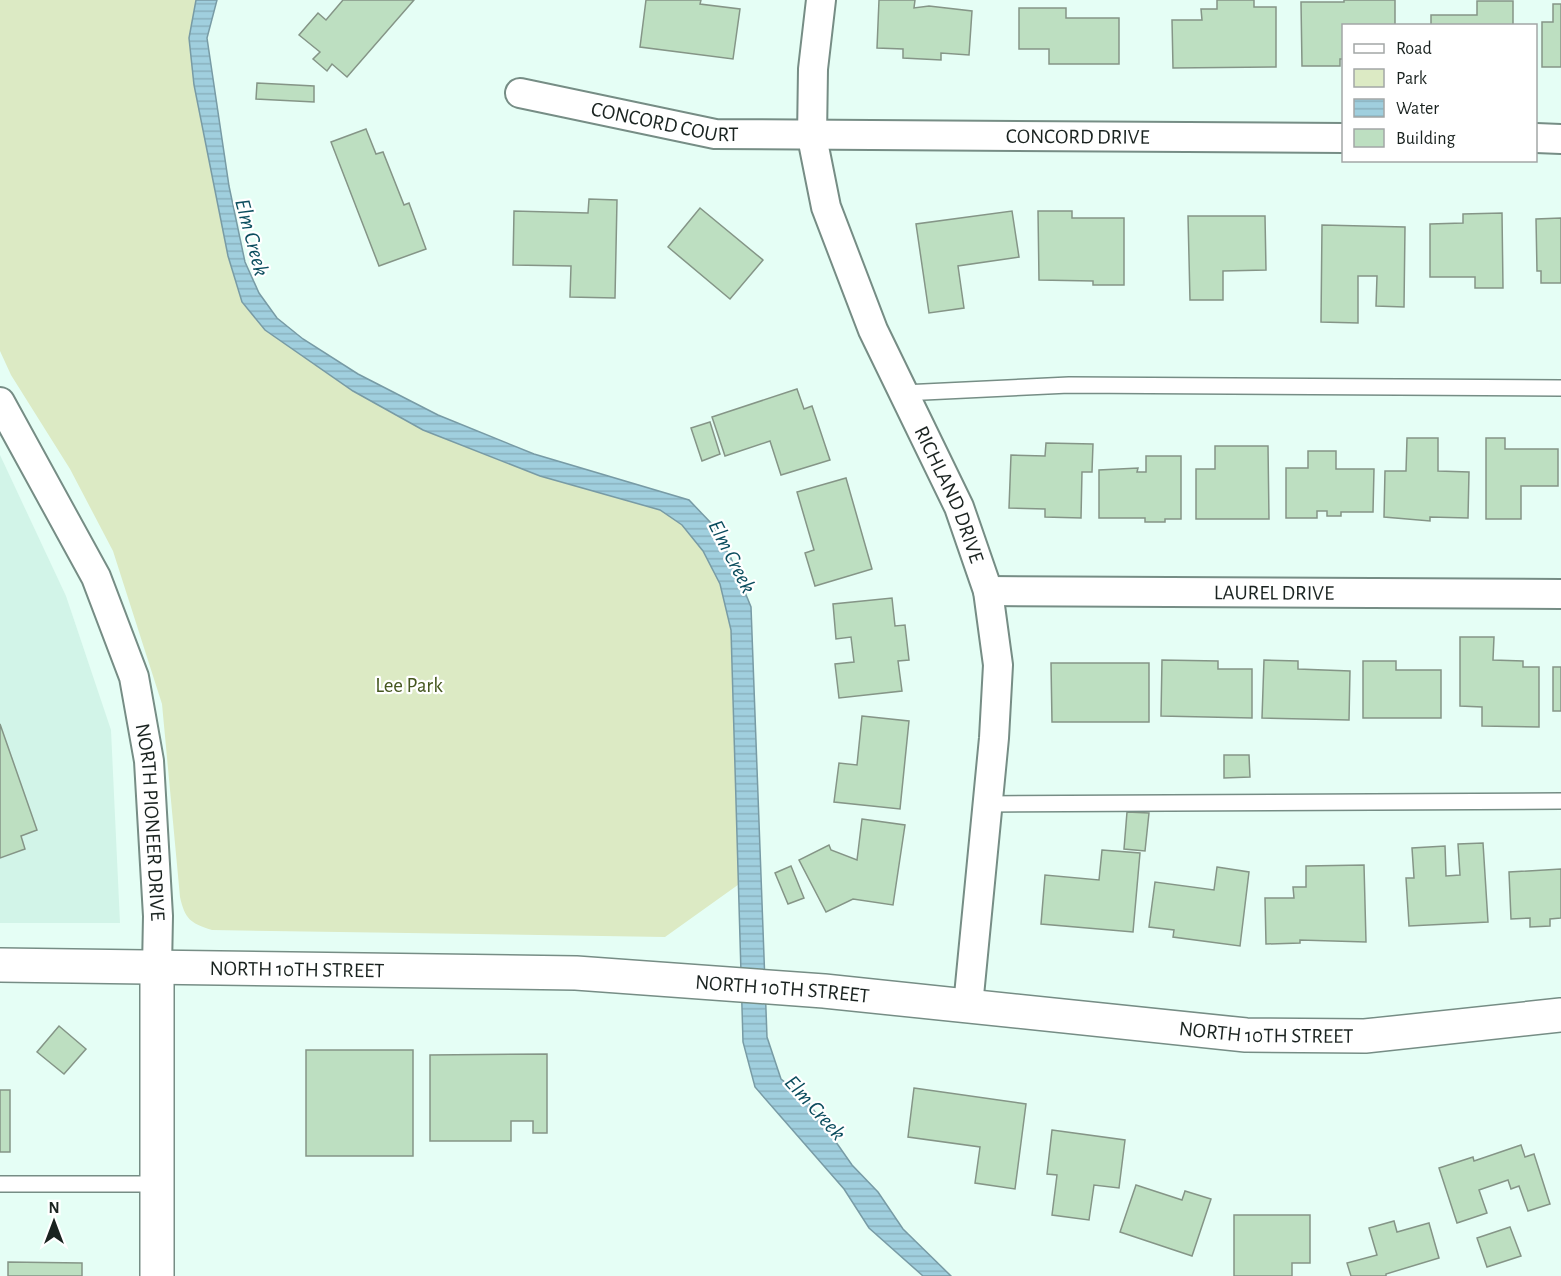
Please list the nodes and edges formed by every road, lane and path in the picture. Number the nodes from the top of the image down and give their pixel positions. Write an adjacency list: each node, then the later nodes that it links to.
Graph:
1 (821, 0): 3 (street, RICHLAND DRIVE)
2 (520, 93): 3 (street, CONCORD COURT)
3 (812, 137): 4 (street, CONCORD DRIVE); 8 (street, RICHLAND DRIVE)
4 (1342, 138)
5 (1537, 138): 6 (street)
6 (1561, 138)
7 (1561, 388): 8 (lane)
8 (903, 393): 10 (street, RICHLAND DRIVE)
9 (1, 407): 15 (street, NORTH PIONEER DRIVE)
10 (988, 591): 11 (street, LAUREL DRIVE); 13 (street, RICHLAND DRIVE)
11 (1561, 594)
12 (1561, 801): 13 (lane)
13 (988, 804): 16 (street, RICHLAND DRIVE)
14 (0, 965): 15 (main road, NORTH 10TH STREET)
15 (157, 968): 16 (main road, NORTH 10TH STREET); 19 (main road, NORTH PIONEER DRIVE)
16 (968, 1006): 17 (main road, NORTH 10TH STREET)
17 (1561, 1015)
18 (0, 1184): 19 (lane)
19 (155, 1184): 20 (main road, NORTH PIONEER DRIVE)
20 (157, 1276)

